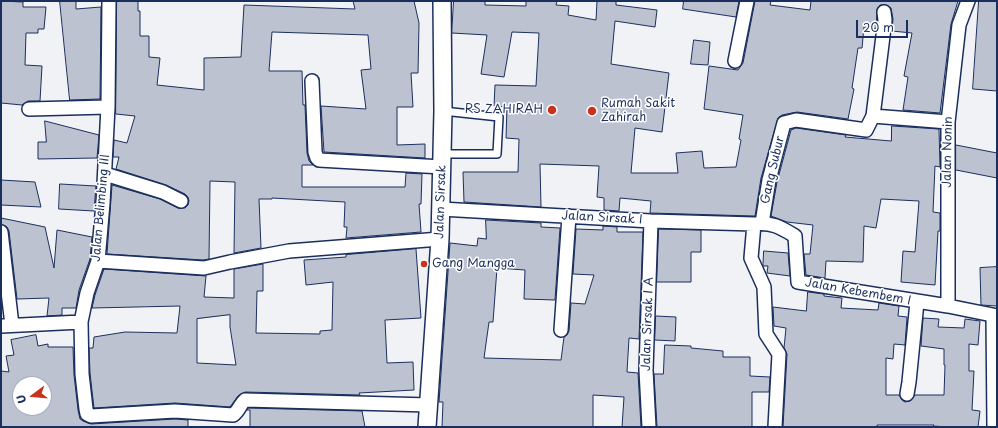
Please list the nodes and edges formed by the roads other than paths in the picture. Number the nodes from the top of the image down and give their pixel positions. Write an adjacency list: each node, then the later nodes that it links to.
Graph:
1 (109, 1): 8 (street, Jalan Belimbing III)
2 (442, 1): 10 (street, Jalan Sirsak)
3 (746, 1): 6 (street)
4 (968, 1): 12 (street, Jalan Nonin)
5 (884, 12): 11 (street)
6 (735, 61)
7 (312, 81): 13 (street)
8 (108, 106): 9 (street); 14 (street, Jalan Belimbing III)
9 (29, 109)
10 (443, 111): 13 (street, Jalan Sirsak); 13 (lane)
11 (873, 116): 12 (street); 19 (street, Gang Subur)
12 (948, 122): 24 (street, Jalan Nonin)
13 (442, 160): 16 (street, Jalan Sirsak)
14 (105, 174): 15 (street); 22 (street, Jalan Belimbing III)
15 (180, 201)
16 (441, 210): 17 (street, Jalan Sirsak I); 21 (street, Jalan Sirsak)
17 (569, 216): 18 (street, Jalan Sirsak I); 28 (street)
18 (651, 221): 19 (street, Jalan Sirsak I); 32 (street, Jalan Sirsak I A)
19 (758, 224): 23 (street, Jalan Kebembem I); 33 (street)
20 (1, 232): 27 (street)
21 (440, 239): 22 (street); 30 (street, Jalan Sirsak)
22 (98, 261): 26 (street, Jalan Belimbing III)
23 (917, 302): 24 (street, Jalan Kebembem I); 29 (street)
24 (948, 306): 25 (street, Jalan Kebembem I)
25 (995, 316): 34 (street)
26 (81, 322): 27 (street); 30 (street, Jalan Belimbing III)
27 (7, 326)
28 (561, 330)
29 (907, 394)
30 (429, 406): 31 (street, Jalan Sirsak)
31 (427, 427)
32 (649, 427)
33 (775, 427)
34 (994, 427)

